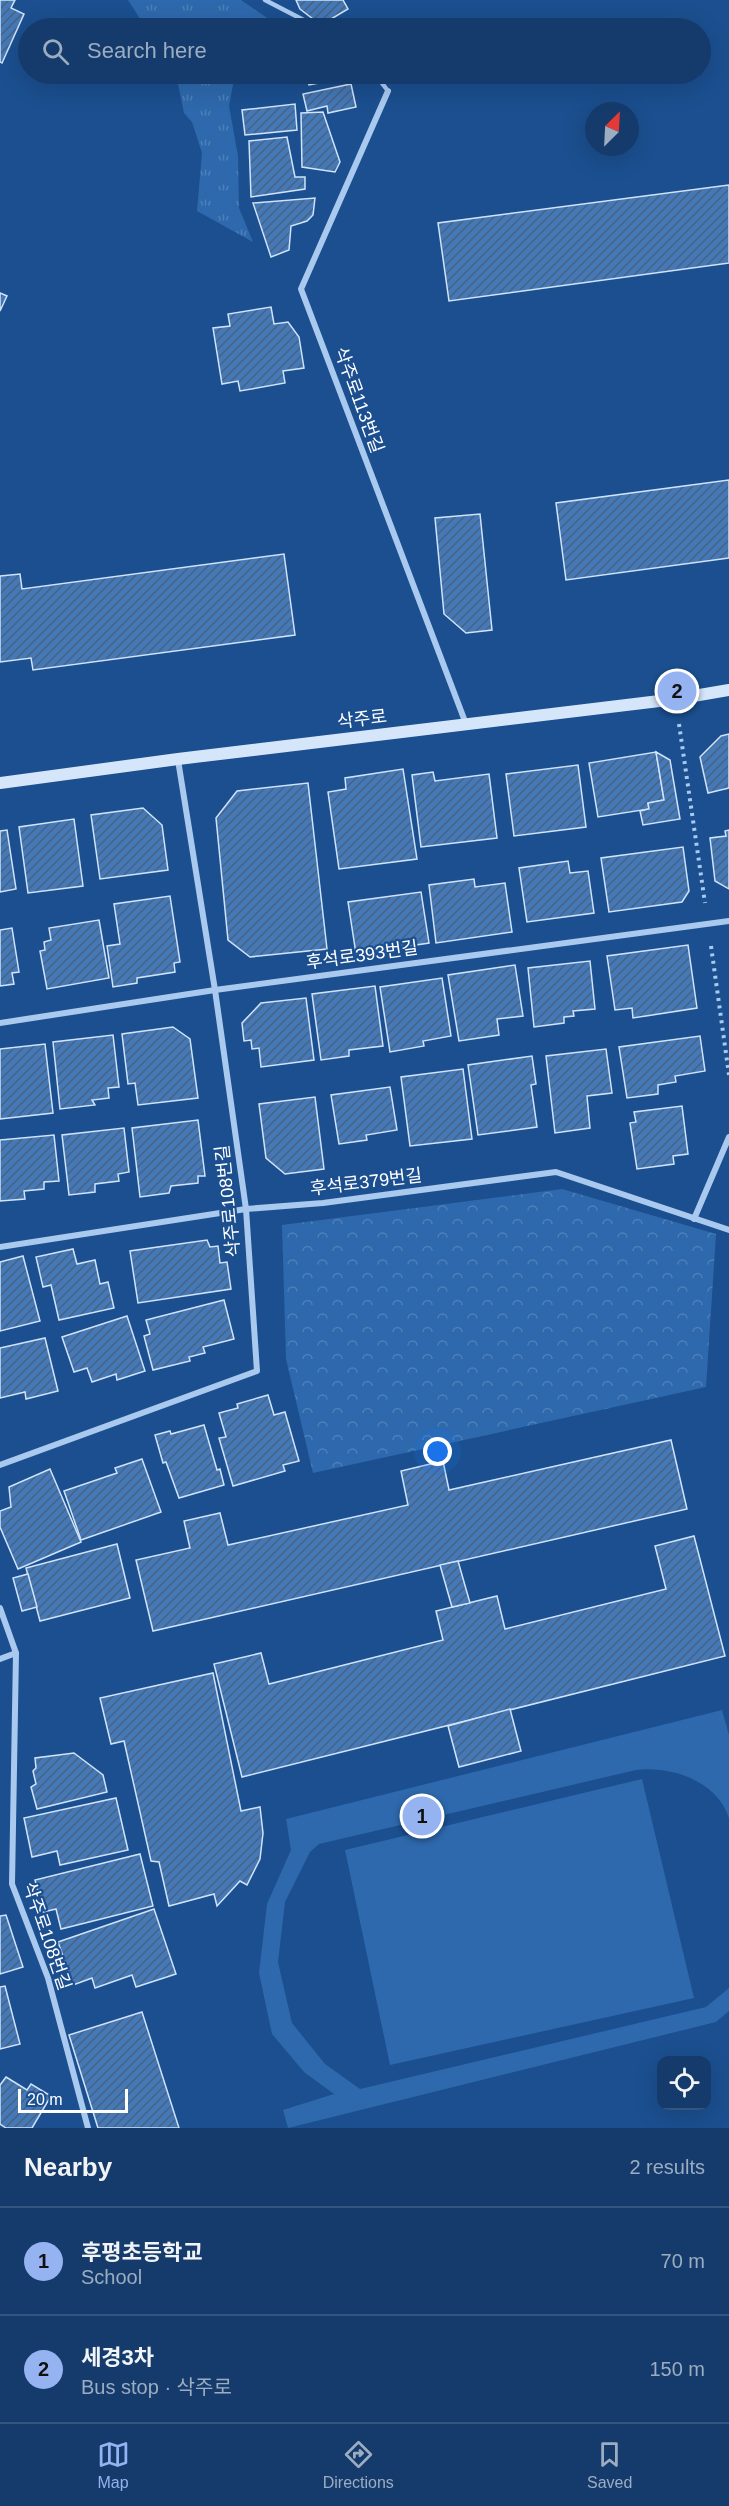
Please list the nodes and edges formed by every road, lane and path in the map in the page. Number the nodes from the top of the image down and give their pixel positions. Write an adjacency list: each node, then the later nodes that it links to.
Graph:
1 (265, 0): 2 (lane)
2 (300, 18)
3 (383, 84): 4 (lane)
4 (388, 91): 7 (street, 삭주로113번길)
5 (729, 690): 6 (street, 삭주로)
6 (676, 699): 7 (street, 삭주로); 11 (path)
7 (466, 724): 8 (street, 삭주로)
8 (178, 759): 9 (street, 삭주로); 12 (street, 삭주로108번길)
9 (0, 783)
10 (729, 921): 11 (street, 후석로393번길)
11 (708, 924): 12 (street, 후석로393번길); 14 (path)
12 (215, 990): 13 (street, 후석로393번길); 16 (street, 삭주로108번길)
13 (0, 1023)
14 (729, 1075)
15 (729, 1137): 17 (street)
16 (246, 1209): 17 (street, 후석로379번길); 19 (street, 후석로379번길); 20 (street, 삭주로108번길)
17 (694, 1219): 18 (street, 후석로379번길)
18 (729, 1230)
19 (0, 1247)
20 (0, 1465)
21 (0, 1608): 22 (street, 삭주로108번길)
22 (16, 1653): 23 (street); 24 (street, 삭주로108번길)
23 (0, 1659)
24 (88, 2128)

